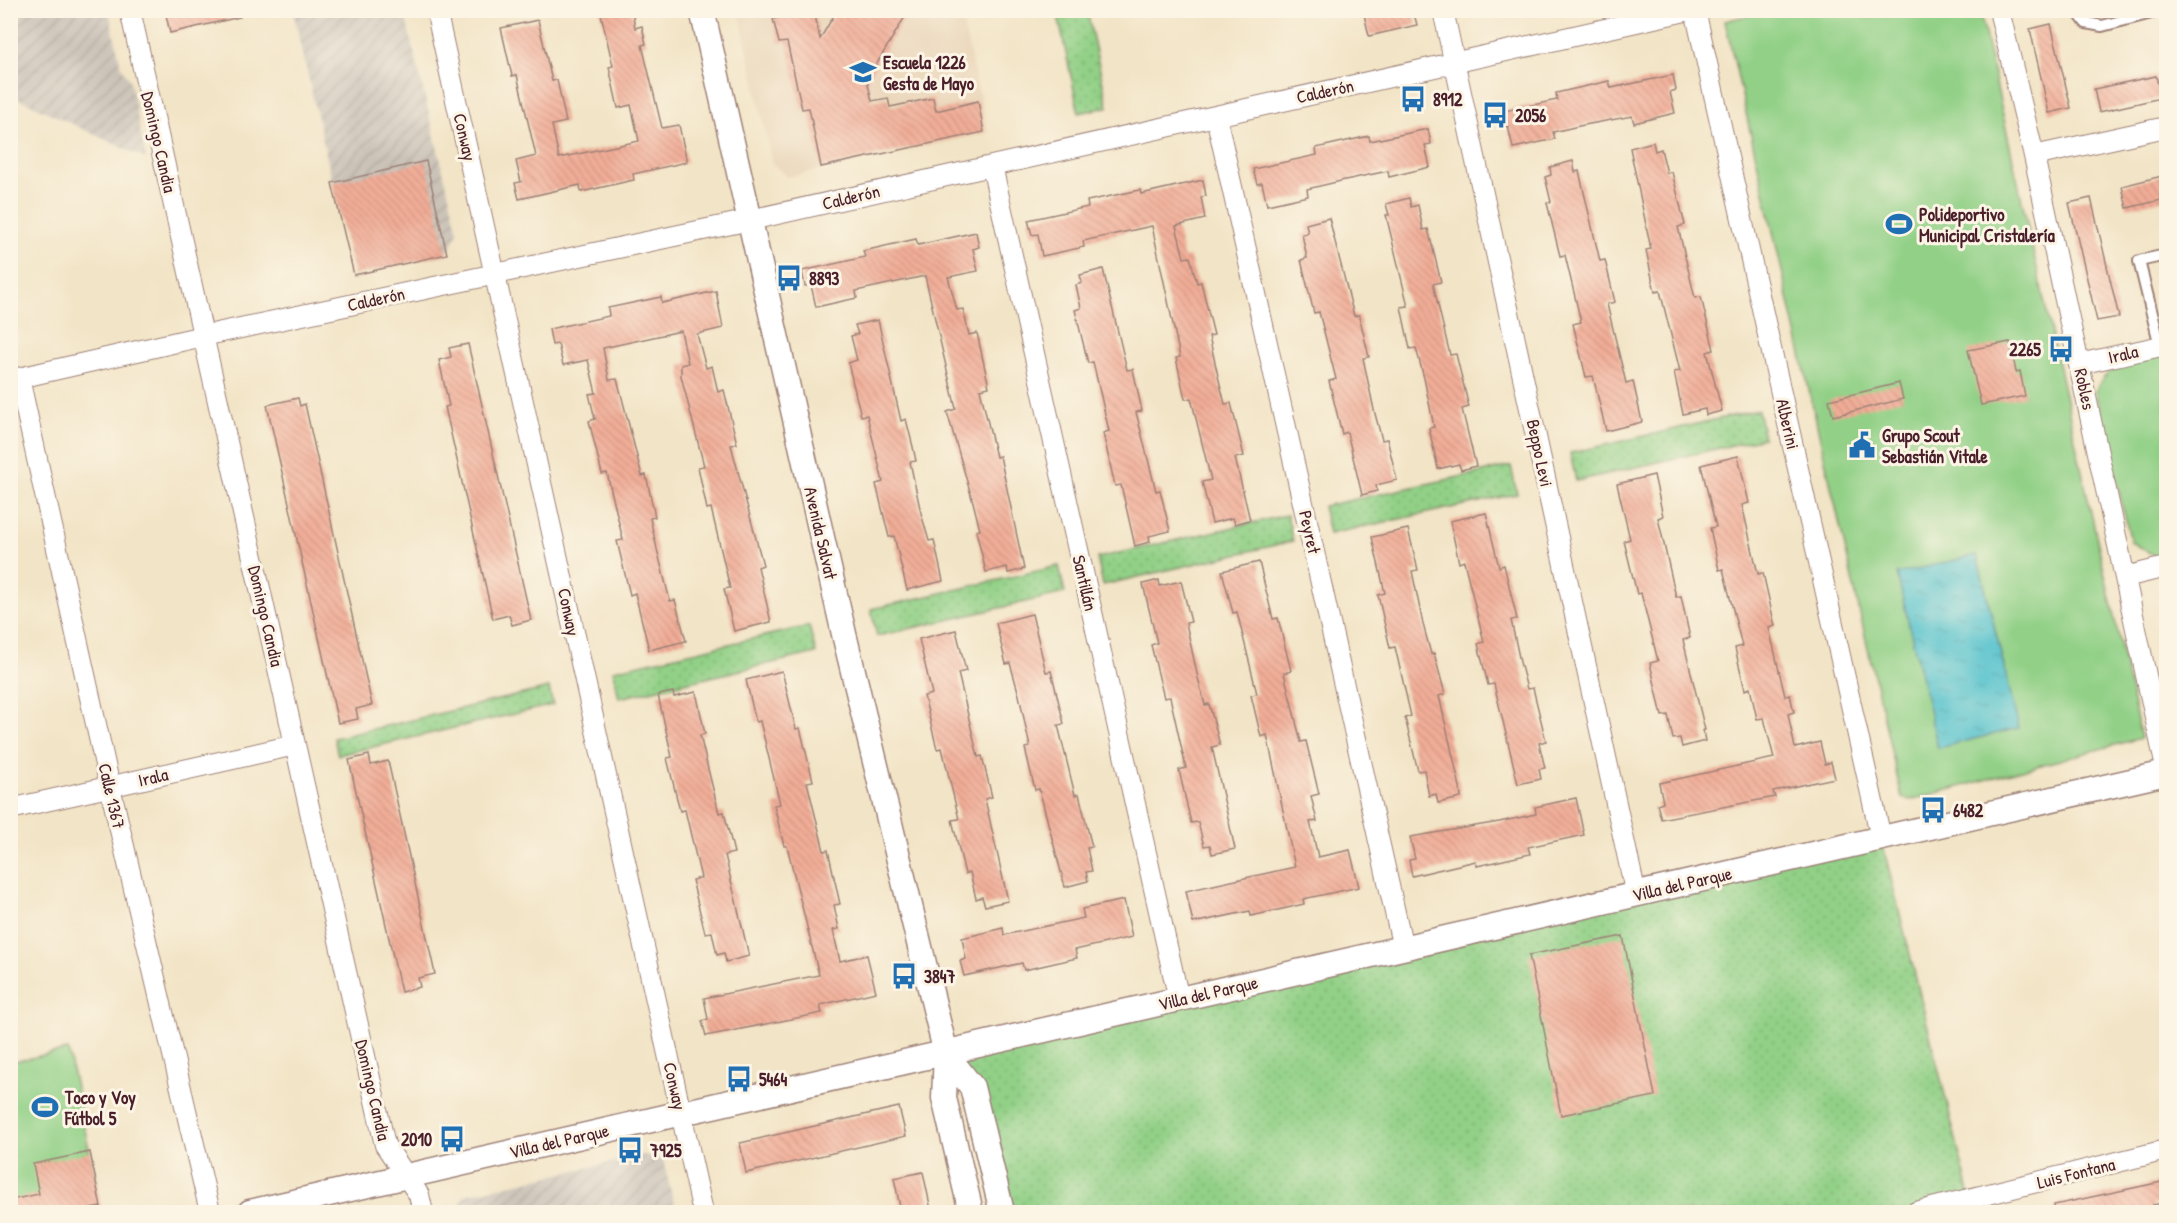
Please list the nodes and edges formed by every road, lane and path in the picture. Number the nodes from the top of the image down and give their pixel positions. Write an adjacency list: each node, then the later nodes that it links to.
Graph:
1 (130, 10): 18 (street, Domingo Candia)
2 (436, 10): 17 (street, Conway)
3 (702, 10): 15 (street, Avenida Salvat)
4 (1443, 10): 10 (street, Beppo Levi)
5 (1690, 10): 10 (street, Calderón)
6 (1695, 10): 28 (street, Alberini)
7 (1999, 10): 13 (street, Robles)
8 (2076, 10): 9 (lane)
9 (2163, 10)
10 (1455, 63): 11 (street, Calderón); 29 (street, Beppo Levi)
11 (1216, 116): 14 (street, Calderón); 30 (street, Peyret)
12 (2166, 127): 13 (street)
13 (2034, 156): 20 (street, Robles)
14 (992, 166): 15 (street, Calderón); 31 (street, Santillán)
15 (750, 220): 17 (street, Calderón); 32 (street, Avenida Salvat)
16 (2166, 255): 19 (lane)
17 (496, 273): 18 (street, Calderón); 33 (street, Conway)
18 (203, 336): 21 (street, Calderón); 24 (street, Domingo Candia)
19 (2163, 345): 20 (street, Irala)
20 (2079, 364): 23 (street, Robles)
21 (15, 379): 26 (street, Calle 1367)
22 (2166, 567): 23 (street)
23 (2125, 577): 25 (street, Robles)
24 (295, 745): 26 (street, Irala); 35 (street, Domingo Candia)
25 (2166, 771): 28 (street, Villa del Parque)
26 (110, 786): 27 (street, Irala); 37 (street, Calle 1367)
27 (10, 809)
28 (1881, 838): 29 (street, Villa del Parque)
29 (1636, 895): 30 (street, Villa del Parque)
30 (1403, 948): 31 (street, Villa del Parque)
31 (1179, 1000): 32 (street, Villa del Parque)
32 (946, 1054): 33 (street, Villa del Parque); 41 (street, Avenida Salvat); 42 (street, Avenida Salvat)
33 (681, 1113): 35 (street, Villa del Parque); 40 (street, Conway)
34 (2166, 1150): 36 (street, Luis Fontana)
35 (406, 1176): 38 (street, Villa del Parque); 39 (street, Domingo Candia)
36 (1973, 1206): 43 (street, Luis Fontana)
37 (210, 1212)
38 (250, 1212)
39 (423, 1212)
40 (703, 1212)
41 (971, 1212)
42 (1002, 1212)
43 (1916, 1212)

